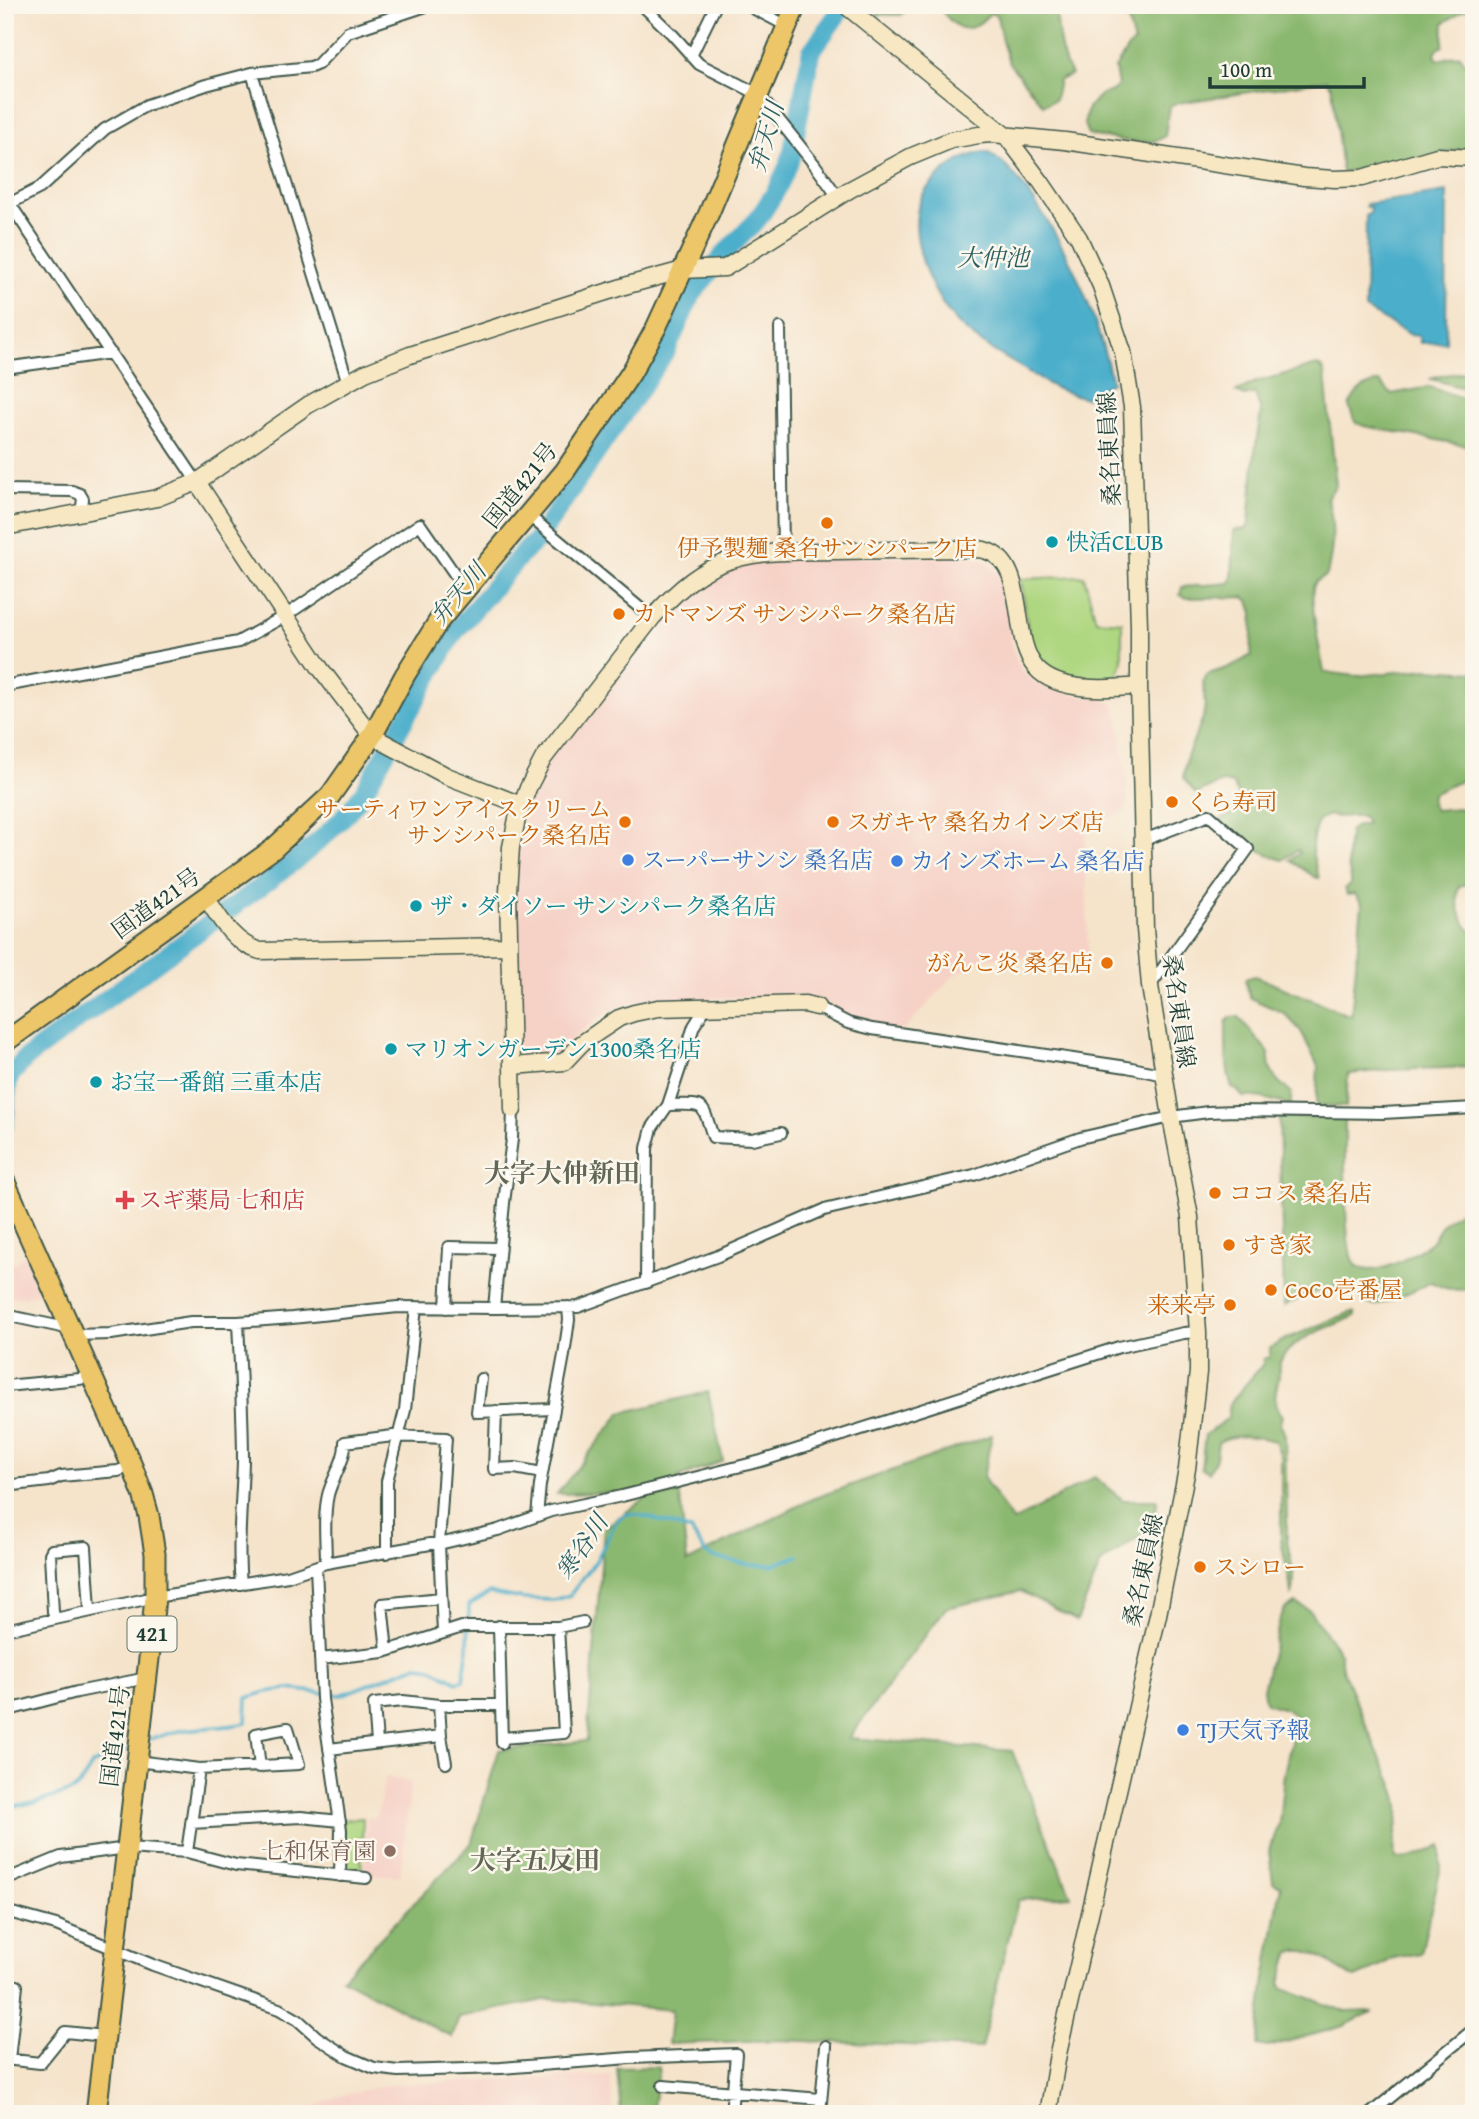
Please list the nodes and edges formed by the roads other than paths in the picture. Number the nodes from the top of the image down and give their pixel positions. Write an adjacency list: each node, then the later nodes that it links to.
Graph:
1 (429, 5): 9 (street)
2 (642, 5): 8 (street)
3 (716, 5): 8 (street)
4 (747, 5): 7 (street)
5 (796, 5): 7 (highway, 国道421号)
6 (845, 5): 11 (street, 桑名東員線)
7 (787, 26): 10 (highway, 国道421号)
8 (691, 56): 10 (street)
9 (251, 73): 14 (street); 19 (street)
10 (764, 101): 13 (street); 15 (highway, 国道421号)
11 (1006, 136): 12 (street); 13 (street); 30 (street, 桑名東員線)
12 (1474, 158)
13 (838, 198): 15 (street)
14 (8, 205): 17 (street)
15 (691, 270): 19 (street); 23 (highway, 国道421号)
16 (780, 328): 25 (street)
17 (111, 353): 18 (street); 20 (street)
18 (5, 368)
19 (348, 383): 20 (street)
20 (197, 482): 22 (street); 27 (street)
21 (5, 490): 22 (street)
22 (81, 513): 24 (street)
23 (532, 519): 26 (highway, 国道421号); 28 (street)
24 (5, 527)
25 (783, 552): 28 (street); 30 (street)
26 (465, 589): 27 (street); 31 (highway, 国道421号)
27 (285, 616): 29 (street); 31 (street)
28 (652, 618): 32 (street)
29 (5, 686)
30 (1139, 686): 33 (street, 桑名東員線)
31 (376, 738): 32 (street); 34 (highway, 国道421号)
32 (522, 805): 35 (street)
33 (1144, 840): 36 (street, 桑名東員線); 36 (street)
34 (210, 903): 35 (street); 39 (highway, 国道421号)
35 (509, 946): 40 (street)
36 (1150, 986): 41 (street, 桑名東員線)
37 (706, 1007): 38 (street); 40 (street); 42 (street)
38 (817, 1007): 41 (street)
39 (5, 1042)
40 (513, 1066): 44 (street)
41 (1165, 1075): 45 (street, 桑名東員線)
42 (667, 1105): 46 (street); 49 (street)
43 (1474, 1108): 45 (street)
44 (513, 1110): 48 (street)
45 (1171, 1117): 49 (street); 57 (street, 桑名東員線)
46 (781, 1133)
47 (5, 1182): 56 (highway, 国道421号 / 421)
48 (499, 1248): 52 (street); 53 (street)
49 (646, 1283): 51 (street)
50 (416, 1307): 52 (street); 55 (street); 63 (street)
51 (568, 1307): 53 (street); 61 (street)
52 (446, 1308): 53 (street)
53 (494, 1308)
54 (5, 1315): 56 (street)
55 (238, 1322): 56 (street); 71 (street)
56 (72, 1332): 58 (highway, 国道421号 / 421)
57 (1198, 1332): 67 (street); 114 (street, 桑名東員線)
58 (91, 1375): 60 (street); 64 (highway, 国道421号 / 421)
59 (481, 1379): 62 (street)
60 (5, 1386)
61 (554, 1409): 62 (street); 65 (street)
62 (496, 1411): 65 (street)
63 (399, 1436): 68 (street); 69 (street); 70 (street)
64 (132, 1466): 66 (street); 72 (highway, 国道421号 / 421)
65 (542, 1473): 67 (street)
66 (5, 1486)
67 (537, 1516): 68 (street)
68 (439, 1544): 69 (street); 73 (street)
69 (387, 1553): 70 (street)
70 (321, 1565): 71 (street); 82 (street)
71 (241, 1584): 72 (street)
72 (155, 1597): 74 (street); 83 (highway, 国道421号 / 421)
73 (441, 1598): 80 (street); 81 (street)
74 (90, 1610): 75 (street); 75 (street)
75 (55, 1618): 79 (street)
76 (583, 1622): 78 (street)
77 (499, 1626): 78 (street); 80 (street); 84 (street)
78 (558, 1627): 84 (street)
79 (5, 1630)
80 (443, 1633): 81 (street)
81 (387, 1651): 82 (street)
82 (320, 1659): 89 (street)
83 (147, 1678): 86 (street); 90 (highway, 国道421号 / 421)
84 (501, 1704): 85 (street)
85 (439, 1705): 87 (street); 88 (street)
86 (5, 1711)
87 (441, 1736): 88 (street); 91 (street)
88 (377, 1743): 89 (street)
89 (329, 1749): 94 (street)
90 (137, 1761): 93 (street); 96 (highway, 国道421号 / 421)
91 (446, 1763)
92 (260, 1767): 92 (street); 93 (street)
93 (199, 1769): 95 (street)
94 (340, 1821): 95 (street); 98 (street)
95 (191, 1823): 97 (street)
96 (127, 1848): 97 (street); 100 (street); 102 (highway, 国道421号 / 421)
97 (187, 1852): 98 (street)
98 (340, 1876): 99 (street)
99 (366, 1878)
100 (5, 1880)
101 (5, 1911): 102 (street)
102 (115, 1950): 105 (highway, 国道421号 / 421); 109 (street)
103 (5, 1984): 107 (street)
104 (1474, 2029): 115 (street)
105 (105, 2036): 107 (street); 111 (highway, 国道421号 / 421)
106 (826, 2046): 110 (street)
107 (7, 2059)
108 (663, 2086): 109 (street)
109 (733, 2093): 110 (street); 112 (street)
110 (821, 2099): 113 (street)
111 (96, 2114)
112 (731, 2114)
113 (820, 2114)
114 (1048, 2114)
115 (1370, 2114)

